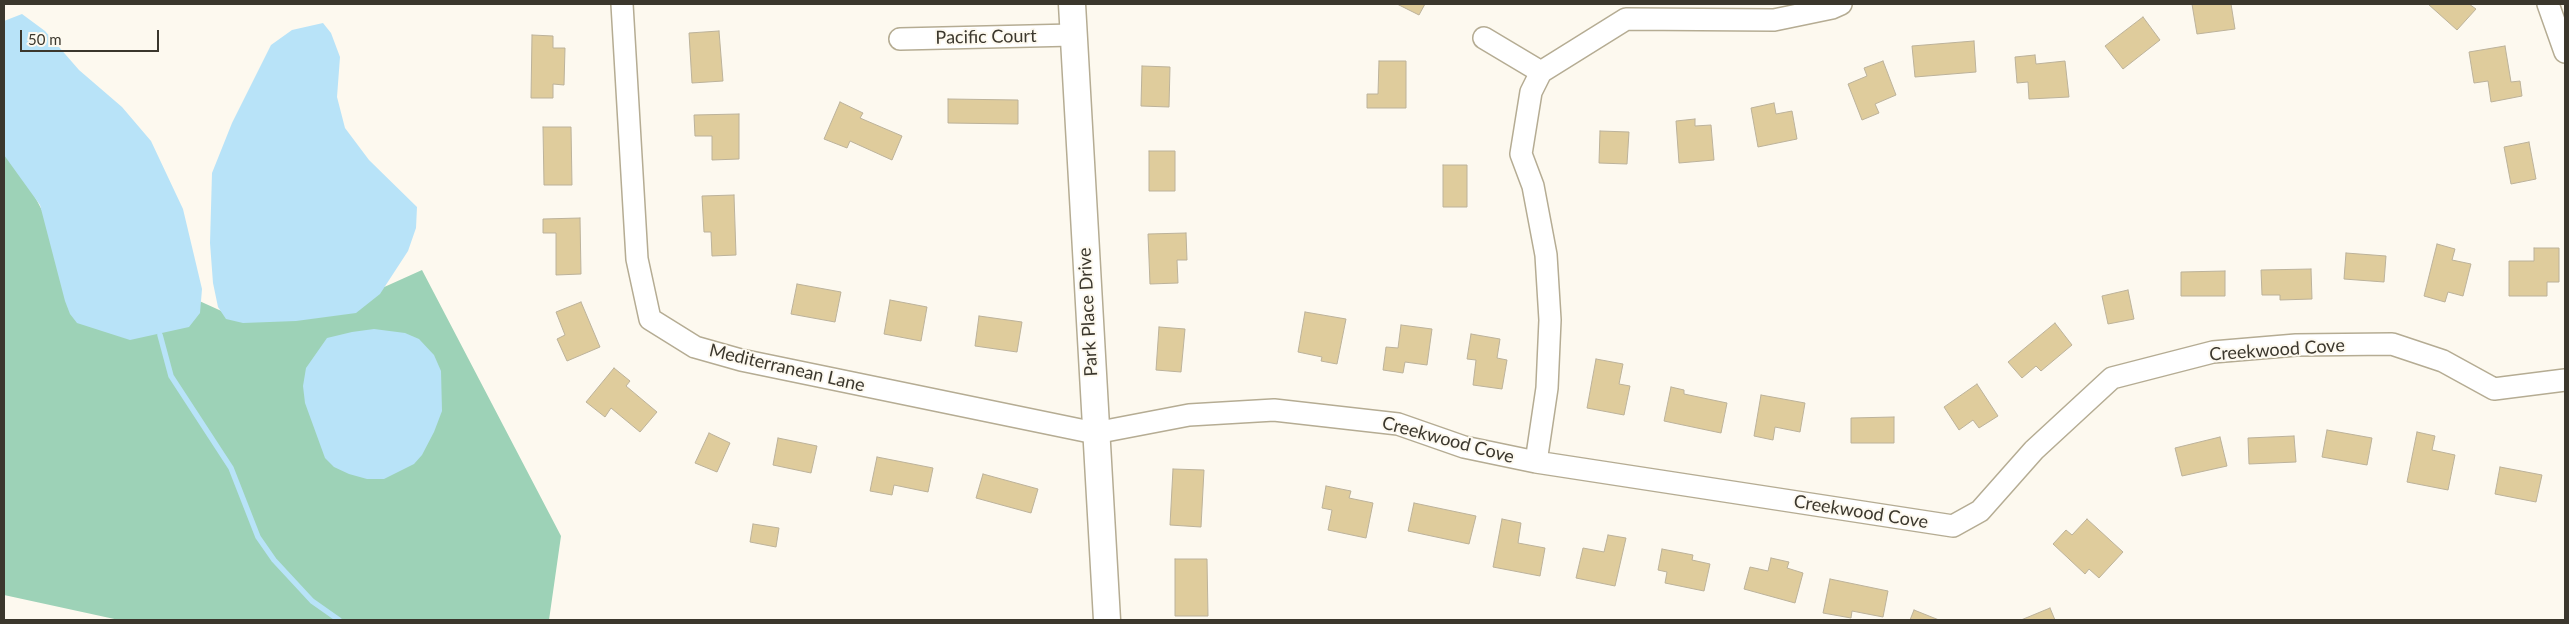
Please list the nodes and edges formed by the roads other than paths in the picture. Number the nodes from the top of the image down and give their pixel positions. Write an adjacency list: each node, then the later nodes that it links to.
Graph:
1 (622, 4): 11 (street, Mediterranean Lane)
2 (1072, 4): 5 (street, Park Place Drive)
3 (1841, 4): 9 (street)
4 (2548, 4): 8 (street)
5 (1073, 35): 7 (street, Pacific Court); 11 (street, Park Place Drive)
6 (1484, 38): 9 (street)
7 (900, 39)
8 (2565, 52)
9 (1541, 72): 12 (street)
10 (2565, 380): 12 (street, Creekwood Cove)
11 (1095, 433): 12 (street, Creekwood Cove); 13 (street, Park Place Drive)
12 (1536, 462)
13 (1107, 620)

